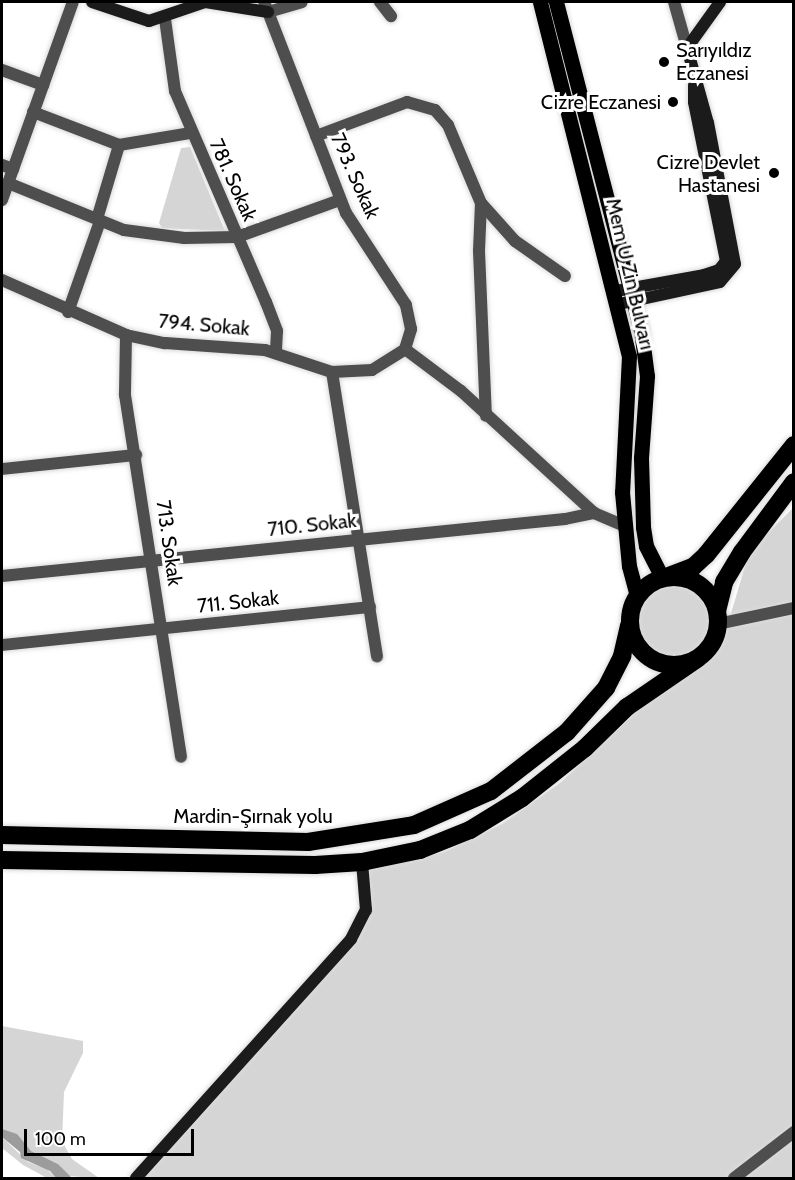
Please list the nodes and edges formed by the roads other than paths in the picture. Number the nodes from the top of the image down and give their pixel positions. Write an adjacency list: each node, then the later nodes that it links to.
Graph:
1 (73, 2): 15 (street)
2 (92, 2): 12 (street)
3 (250, 2): 10 (street)
4 (302, 2): 10 (street)
5 (380, 2): 11 (street)
6 (540, 2): 29 (main road, Mem U Zin Bulvarı)
7 (556, 2): 29 (main road, Mem U Zin Bulvarı)
8 (674, 2): 13 (street)
9 (720, 2): 13 (street)
10 (266, 7): 12 (street); 18 (street, 793. Sokak)
11 (391, 16)
12 (165, 19): 17 (street, 781. Sokak)
13 (687, 48): 29 (street)
14 (2, 70): 15 (street)
15 (43, 85): 16 (street)
16 (33, 112): 19 (street); 20 (street)
17 (191, 134): 19 (street); 26 (street, 781. Sokak)
18 (316, 136): 23 (street, 793. Sokak); 24 (street)
19 (119, 145): 25 (street)
20 (7, 167): 21 (street)
21 (8, 183): 22 (street); 25 (street)
22 (2, 200)
23 (340, 200): 26 (street); 32 (street, 793. Sokak)
24 (481, 203): 27 (street); 35 (street)
25 (99, 220): 26 (street); 30 (street)
26 (237, 237): 33 (street, 781. Sokak)
27 (565, 276)
28 (2, 280): 30 (street, 794. Sokak)
29 (625, 295): 41 (main road, Mem U Zin Bulvarı); 45 (main road, Mem U Zin Bulvarı)
30 (68, 312): 31 (street, 794. Sokak)
31 (126, 335): 33 (street, 794. Sokak); 37 (street, 713. Sokak)
32 (405, 349): 34 (street, 794. Sokak); 35 (street)
33 (276, 353): 34 (street, 794. Sokak)
34 (332, 372): 42 (street)
35 (486, 416): 40 (street)
36 (794, 445): 45 (highway)
37 (136, 455): 38 (street); 43 (street, 713. Sokak)
38 (2, 469)
39 (794, 483): 49 (highway)
40 (594, 513): 41 (street); 42 (street, 710. Sokak)
41 (624, 526): 46 (main road, Mem U Zin Bulvarı)
42 (361, 540): 43 (street, 710. Sokak); 47 (street)
43 (152, 560): 44 (street, 710. Sokak); 51 (street, 713. Sokak)
44 (2, 576)
45 (662, 578): 46 (highway); 49 (highway)
46 (637, 596): 50 (highway)
47 (370, 607): 51 (street, 711. Sokak); 53 (street)
48 (794, 608): 49 (street)
49 (718, 618): 54 (highway)
50 (629, 626): 54 (highway); 56 (highway, Mardin-Şırnak yolu)
51 (161, 630): 52 (street, 711. Sokak); 55 (street, 713. Sokak)
52 (2, 645)
53 (377, 656)
54 (697, 659): 58 (highway)
55 (181, 757)
56 (2, 835)
57 (2, 860): 58 (highway)
58 (362, 862): 60 (street)
59 (794, 1132): 61 (street)
60 (136, 1179)
61 (734, 1179)

